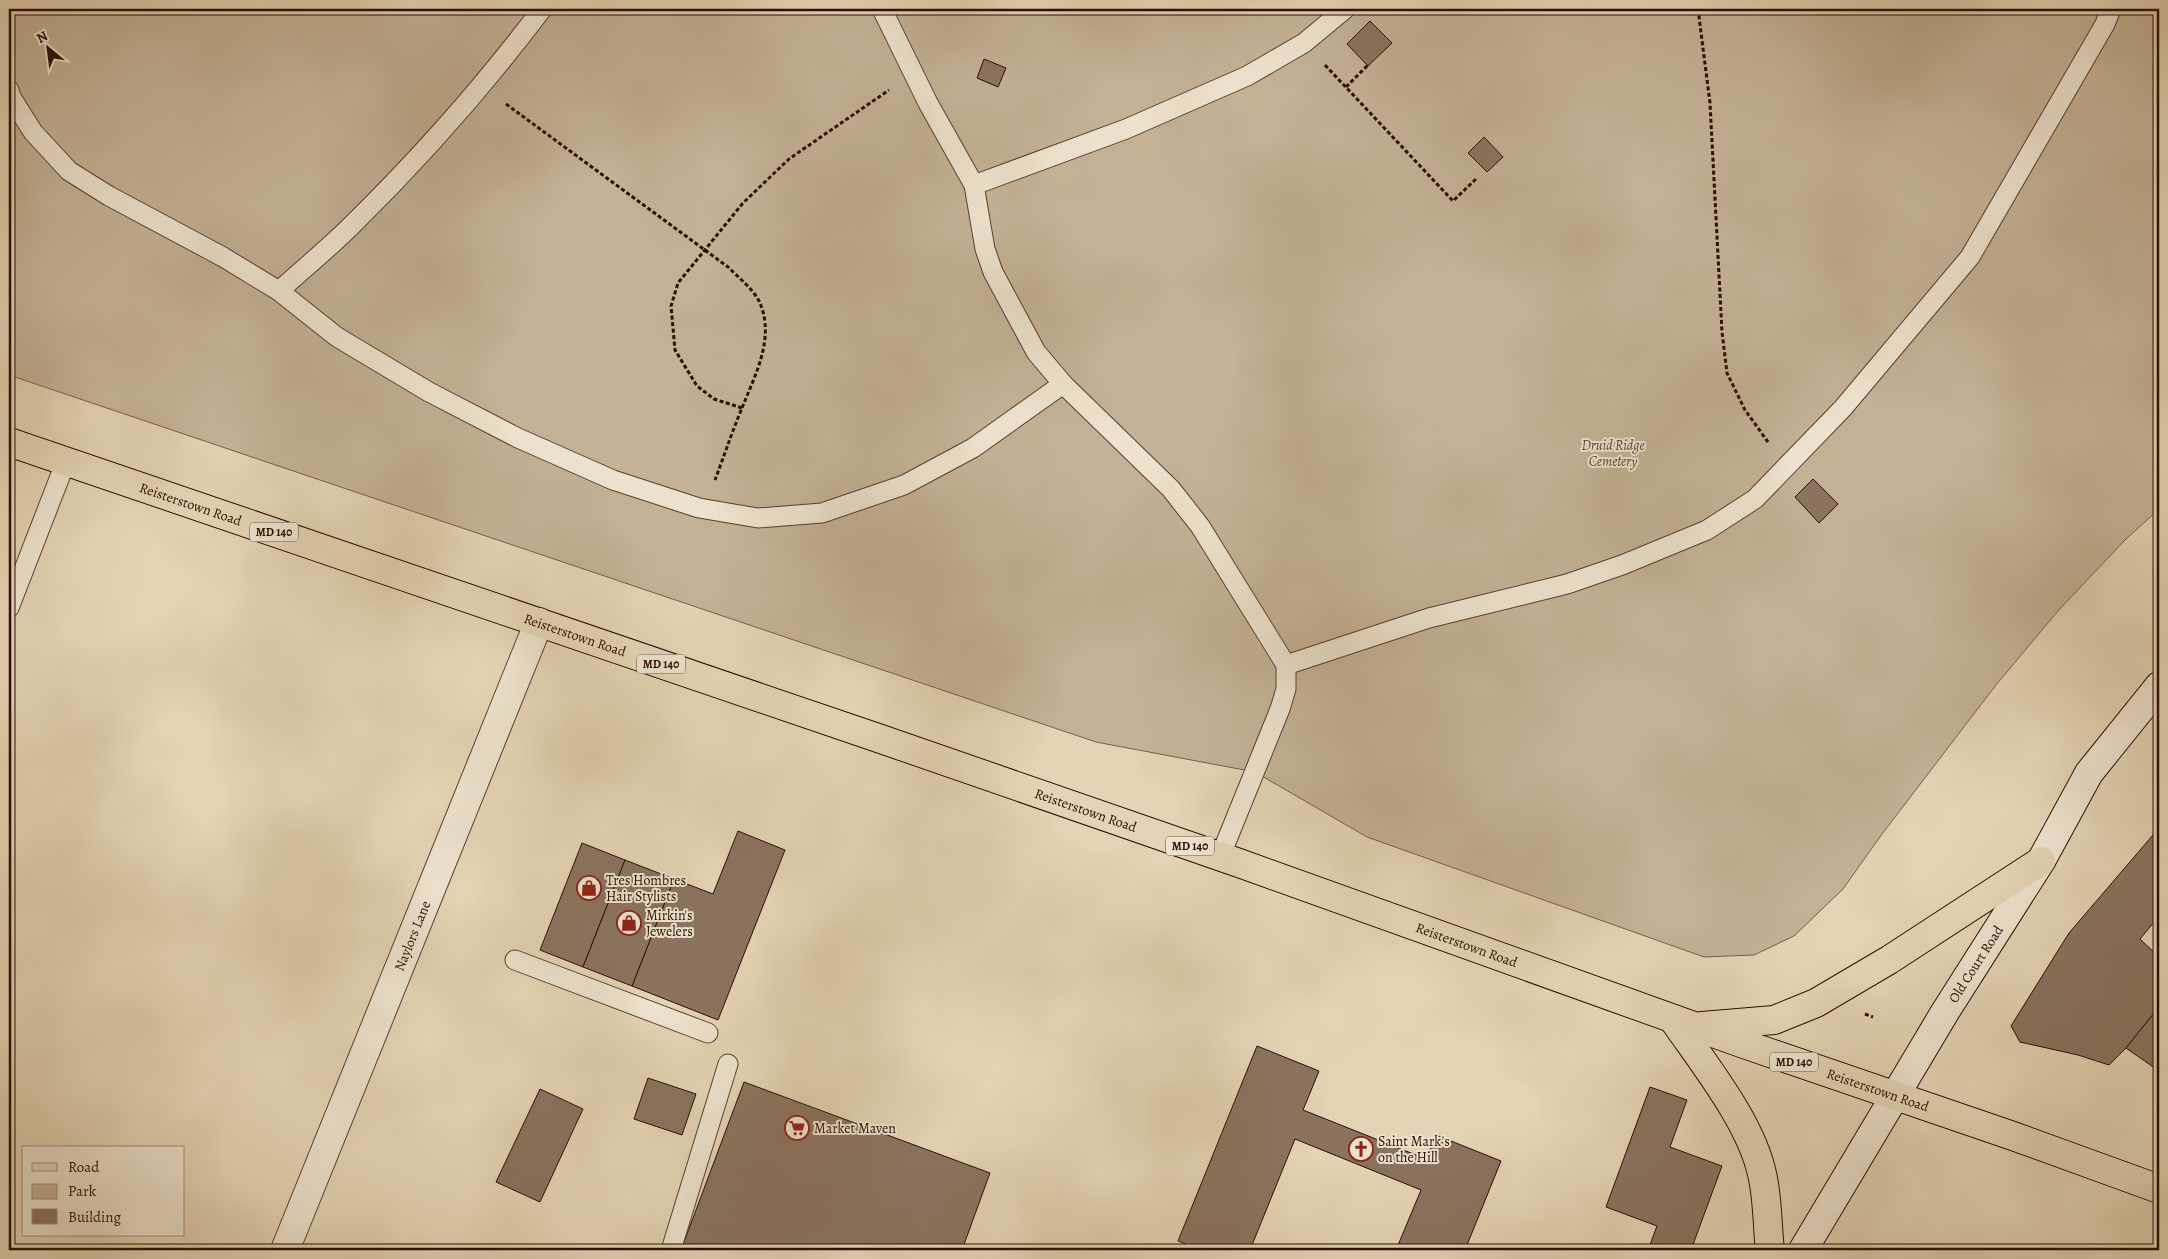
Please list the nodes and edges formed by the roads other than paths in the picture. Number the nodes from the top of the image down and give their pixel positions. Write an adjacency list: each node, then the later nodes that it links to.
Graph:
1 (542, 9): 7 (lane)
2 (882, 9): 6 (lane)
3 (1345, 9): 6 (lane)
4 (2111, 9): 13 (lane)
5 (9, 90): 7 (lane)
6 (974, 185): 8 (lane)
7 (279, 291): 8 (lane)
8 (1063, 384): 13 (lane)
9 (9, 442): 10 (main road, Reisterstown Road / MD 140)
10 (66, 461): 11 (lane); 12 (main road, Reisterstown Road / MD 140)
11 (9, 608)
12 (539, 622): 15 (main road, Reisterstown Road / MD 140); 23 (main road, Naylors Lane)
13 (1286, 665): 15 (lane)
14 (2159, 686): 16 (main road, Old Court Road)
15 (1220, 857): 18 (main road, Reisterstown Road / MD 140)
16 (2041, 861): 18 (main road); 21 (main road, Old Court Road)
17 (515, 960): 19 (lane)
18 (1684, 1023): 21 (main road, Reisterstown Road / MD 140); 25 (main road)
19 (708, 1033)
20 (728, 1064): 24 (lane)
21 (1894, 1096): 22 (main road, Reisterstown Road / MD 140); 26 (main road, Old Court Road)
22 (2159, 1188)
23 (285, 1250)
24 (671, 1250)
25 (1770, 1250)
26 (1803, 1250)

